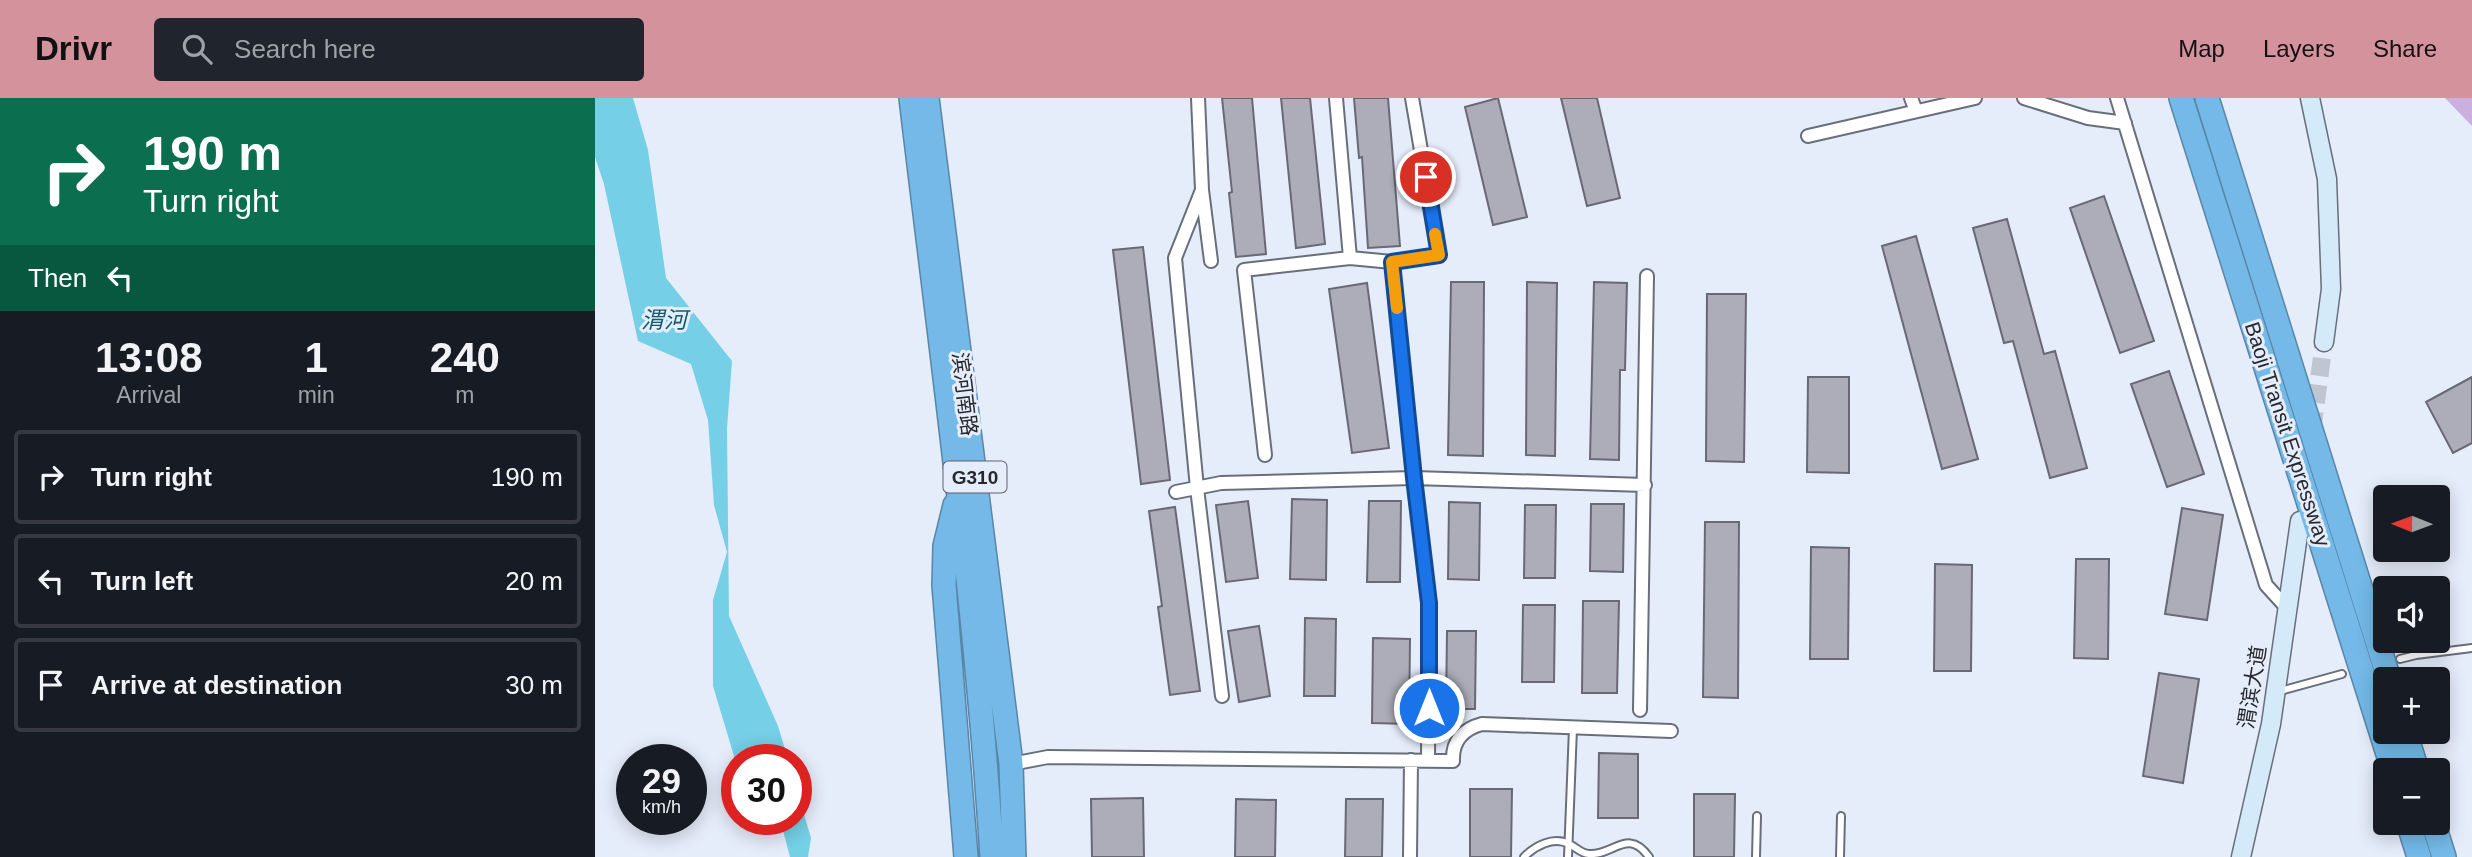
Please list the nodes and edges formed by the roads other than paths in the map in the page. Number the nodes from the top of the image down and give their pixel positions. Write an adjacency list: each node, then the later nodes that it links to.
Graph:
1 (911, 98): 26 (highway, 滨河南路 / G310)
2 (927, 98): 42 (highway, 滨河南路 / G310)
3 (1198, 98): 16 (street)
4 (1336, 98): 17 (street)
5 (1412, 98): 19 (street)
6 (1912, 98): 13 (street)
7 (1975, 98): 13 (street)
8 (2024, 98): 14 (street)
9 (2117, 98): 14 (street)
10 (2181, 98): 39 (highway, Baoji Transit Expressway)
11 (2207, 98): 31 (highway, Baoji Transit Expressway)
12 (2310, 98): 21 (main road)
13 (1916, 111): 15 (street)
14 (2125, 123): 29 (street)
15 (1808, 136)
16 (1202, 190): 18 (street); 25 (street)
17 (1350, 258): 19 (street); 22 (street)
18 (1211, 261)
19 (1392, 262): 23 (street)
20 (1647, 276): 24 (street)
21 (2324, 342)
22 (1265, 455)
23 (1414, 478): 24 (street); 25 (street); 41 (street)
24 (1645, 485): 36 (street)
25 (1198, 488): 27 (street); 35 (street)
26 (959, 490): 48 (highway); 49 (highway, 滨河南路 / G310)
27 (1176, 492)
28 (2299, 521): 29 (main road, 渭滨大道)
29 (2287, 608): 34 (main road, 渭滨大道)
30 (2472, 648): 32 (lane)
31 (2394, 667)
32 (2398, 667)
33 (2342, 674): 34 (lane)
34 (2275, 692): 57 (main road, 渭滨大道)
35 (1222, 696)
36 (1640, 710)
37 (1573, 727): 38 (street); 41 (street); 47 (lane)
38 (1671, 731)
39 (2389, 758)
40 (1411, 760): 41 (street); 42 (street); 51 (street)
41 (1428, 761)
42 (1011, 764): 50 (highway, 滨河南路 / G310)
43 (1757, 816): 55 (lane)
44 (1841, 816): 56 (lane)
45 (2412, 835): 58 (highway)
46 (2437, 835): 59 (highway)
47 (1569, 843): 52 (lane); 53 (lane); 54 (lane)
48 (966, 857)
49 (992, 857)
50 (1014, 857)
51 (1410, 857)
52 (1524, 857)
53 (1569, 857)
54 (1649, 857)
55 (1756, 857)
56 (1840, 857)
57 (2241, 857)
58 (2419, 857)
59 (2444, 857)

